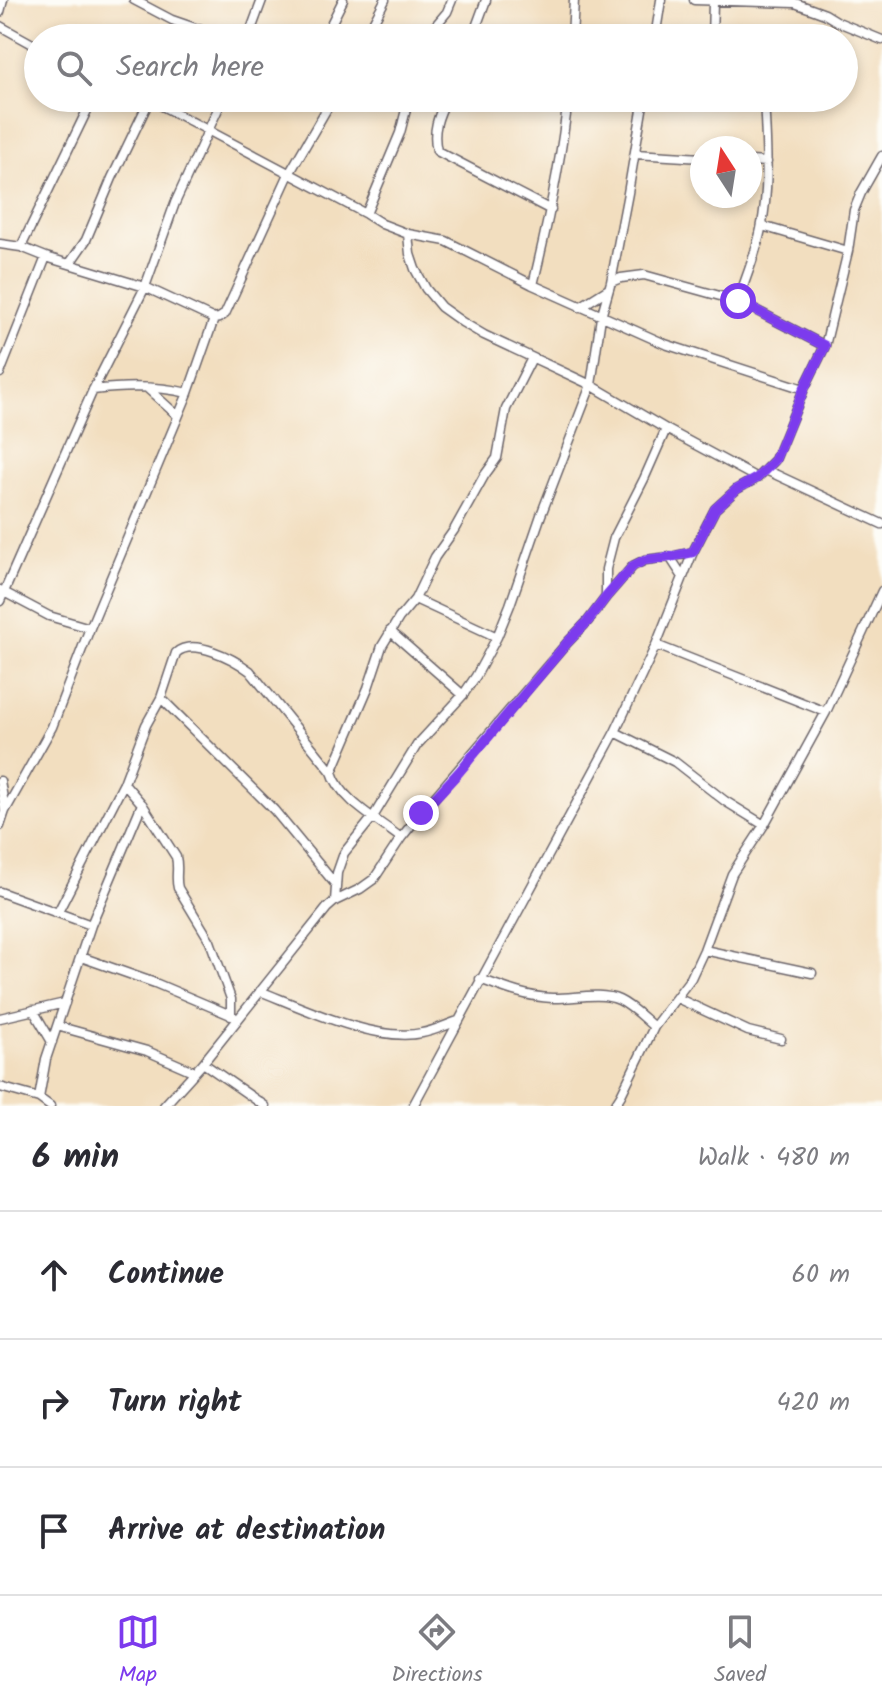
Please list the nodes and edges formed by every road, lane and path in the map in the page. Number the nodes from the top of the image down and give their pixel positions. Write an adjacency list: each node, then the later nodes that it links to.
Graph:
1 (3, 0): 12 (street)
2 (134, 0): 13 (street)
3 (262, 0): 14 (street)
4 (343, 0): 15 (street)
5 (385, 0): 16 (street)
6 (452, 0): 17 (street)
7 (486, 0): 18 (street)
8 (574, 0): 19 (street)
9 (661, 0): 20 (street)
10 (694, 0): 11 (street)
11 (713, 2): 21 (street); 22 (street)
12 (0, 12)
13 (184, 24)
14 (253, 24)
15 (331, 24)
16 (372, 24)
17 (437, 24)
18 (477, 24)
19 (573, 24)
20 (657, 24)
21 (712, 24)
22 (843, 24)
23 (0, 26): 25 (street)
24 (858, 30): 26 (street)
25 (24, 39)
26 (882, 40)
27 (86, 112): 49 (street)
28 (143, 112): 52 (street)
29 (174, 112): 37 (street)
30 (217, 112): 37 (street)
31 (325, 112): 43 (street)
32 (405, 112): 45 (street)
33 (441, 112): 44 (street)
34 (567, 112): 44 (street)
35 (642, 112): 38 (street)
36 (765, 112): 42 (street)
37 (209, 130): 43 (street); 55 (street)
38 (635, 154): 40 (street); 54 (street)
39 (882, 156): 50 (street)
40 (690, 157)
41 (762, 162): 42 (street)
42 (767, 162): 46 (street)
43 (289, 174): 45 (street); 59 (street)
44 (551, 210): 53 (street)
45 (366, 214): 47 (street)
46 (762, 226): 50 (street); 56 (street)
47 (408, 234): 53 (street); 61 (street)
48 (0, 244): 49 (street)
49 (21, 247): 51 (street)
50 (848, 251): 60 (street)
51 (46, 257): 52 (street); 62 (street)
52 (70, 263): 55 (street)
53 (533, 285): 57 (street)
54 (609, 285): 56 (street); 57 (street); 58 (street)
55 (145, 287): 59 (street); 66 (street)
56 (738, 301): 60 (street)
57 (580, 307): 58 (street)
58 (601, 317): 63 (street); 65 (street)
59 (214, 319): 67 (street)
60 (825, 346): 65 (street)
61 (532, 358): 63 (street); 79 (street)
62 (0, 373)
63 (591, 385): 69 (street); 83 (street)
64 (147, 387): 66 (street); 67 (street); 68 (street)
65 (804, 389): 70 (street)
66 (93, 390): 76 (street)
67 (188, 393): 68 (street)
68 (178, 416): 81 (street)
69 (666, 429): 71 (street); 78 (street)
70 (766, 470): 71 (street); 72 (street)
71 (757, 478): 73 (street)
72 (882, 524)
73 (693, 552): 74 (street); 75 (street)
74 (670, 557): 75 (street); 78 (street)
75 (683, 577): 84 (street)
76 (2, 591): 80 (street); 81 (street)
77 (882, 591): 87 (street)
78 (606, 597): 97 (street)
79 (415, 599): 82 (street); 83 (street)
80 (0, 601)
81 (90, 628): 93 (street)
82 (390, 631): 85 (street); 89 (street)
83 (497, 637): 85 (street)
84 (656, 645): 87 (street); 88 (street)
85 (463, 695): 94 (street)
86 (161, 698): 89 (street); 91 (street); 98 (street)
87 (826, 712): 95 (street)
88 (615, 732): 95 (street); 106 (street)
89 (332, 772): 94 (street)
90 (0, 781): 93 (street)
91 (124, 783): 92 (street); 101 (street)
92 (142, 804): 102 (street); 111 (street)
93 (5, 811): 96 (street)
94 (373, 817): 97 (street); 98 (street)
95 (764, 825): 103 (street)
96 (0, 826)
97 (401, 838): 100 (street)
98 (337, 885): 100 (street)
99 (0, 892): 101 (street)
100 (335, 901): 107 (street)
101 (58, 912): 102 (street)
102 (91, 925): 104 (street)
103 (704, 950): 105 (street); 108 (street)
104 (81, 957): 109 (street); 111 (street)
105 (812, 973)
106 (480, 979): 113 (street); 115 (street)
107 (260, 991): 111 (street); 113 (street)
108 (677, 998): 115 (street); 116 (street)
109 (65, 1003): 110 (street); 114 (street)
110 (33, 1010): 112 (street); 117 (street)
111 (235, 1017): 118 (street)
112 (0, 1018)
113 (458, 1021): 125 (street)
114 (57, 1026): 117 (street); 119 (street)
115 (654, 1027): 126 (street)
116 (781, 1039)
117 (52, 1042): 121 (street)
118 (203, 1063): 119 (street); 124 (street)
119 (195, 1072): 123 (street)
120 (0, 1087): 121 (street)
121 (39, 1098): 122 (street)
122 (50, 1106)
123 (164, 1106)
124 (265, 1106)
125 (413, 1106)
126 (614, 1106)

